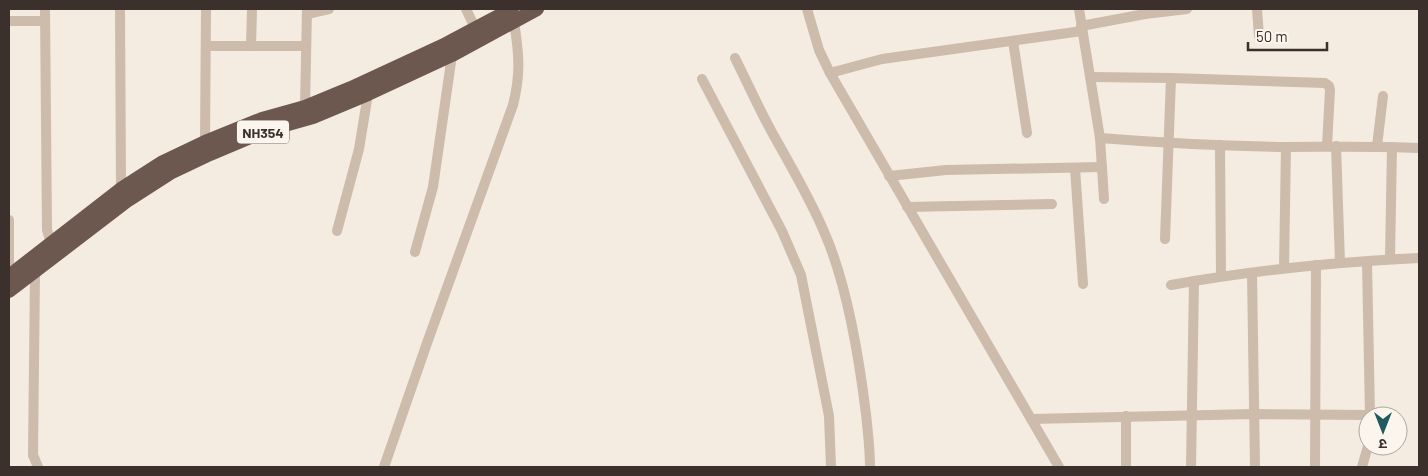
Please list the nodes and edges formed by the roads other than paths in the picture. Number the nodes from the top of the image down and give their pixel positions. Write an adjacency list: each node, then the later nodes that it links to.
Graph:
1 (45, 9): 15 (street)
2 (120, 9): 45 (street)
3 (206, 9): 20 (street)
4 (252, 9): 21 (street)
5 (329, 9): 12 (street)
6 (466, 9): 17 (street)
7 (537, 9): 13 (highway, NH354)
8 (807, 9): 25 (street)
9 (1079, 9): 16 (street)
10 (1187, 9): 16 (street)
11 (1258, 9): 18 (street)
12 (307, 11): 22 (street)
13 (513, 15): 17 (highway, NH354); 76 (street)
14 (9, 20): 15 (street)
15 (45, 21): 52 (street)
16 (1082, 28): 19 (street); 26 (street)
17 (478, 34): 23 (highway, NH354); 31 (highway, NH354)
18 (1259, 36)
19 (1013, 41): 25 (street); 32 (street)
20 (206, 46): 21 (street); 34 (street)
21 (251, 46): 22 (street)
22 (306, 46): 31 (street)
23 (452, 55): 29 (highway, NH354); 53 (street)
24 (735, 58): 78 (street)
25 (830, 73): 44 (street)
26 (1091, 77): 27 (street); 33 (street)
27 (1171, 78): 35 (street); 37 (street)
28 (702, 79): 77 (street)
29 (368, 94): 50 (street); 52 (highway, NH354)
30 (1383, 96): 38 (street)
31 (305, 107): 34 (highway, NH354)
32 (1027, 133)
33 (1100, 138): 35 (street); 43 (street)
34 (205, 142): 45 (highway, NH354)
35 (1169, 144): 36 (street); 51 (street)
36 (1220, 145): 39 (street); 63 (street)
37 (1331, 146): 38 (street); 39 (street); 57 (street)
38 (1377, 146): 40 (street)
39 (1286, 147): 59 (street)
40 (1392, 147): 41 (street); 55 (street)
41 (1419, 148)
42 (1075, 168): 43 (street); 44 (street); 65 (street)
43 (1102, 168): 46 (street)
44 (889, 176): 48 (street)
45 (121, 189): 52 (highway, NH354)
46 (1104, 199)
47 (1052, 204): 48 (street)
48 (907, 207): 74 (street)
49 (9, 220): 62 (street)
50 (337, 231)
51 (1165, 239)
52 (56, 247): 60 (highway, NH354); 62 (highway, NH354)
53 (415, 252)
54 (1419, 258): 55 (street)
55 (1390, 259): 56 (street)
56 (1367, 262): 57 (street); 68 (street)
57 (1340, 263): 58 (street)
58 (1316, 265): 59 (street); 70 (street)
59 (1284, 268): 61 (street)
60 (36, 271): 67 (highway, NH354); 75 (street)
61 (1252, 272): 63 (street); 69 (street)
62 (9, 275)
63 (1221, 276): 64 (street)
64 (1194, 281): 66 (street); 72 (street)
65 (1083, 284)
66 (1171, 285)
67 (9, 291)
68 (1370, 406)
69 (1254, 414): 70 (street); 72 (street); 82 (street)
70 (1316, 415): 73 (street); 83 (street)
71 (1126, 416): 72 (street); 74 (street); 80 (street)
72 (1192, 416): 81 (street)
73 (1358, 416)
74 (1031, 419): 79 (street)
75 (38, 467)
76 (384, 467)
77 (831, 467)
78 (870, 467)
79 (1059, 467)
80 (1126, 467)
81 (1192, 467)
82 (1255, 467)
83 (1315, 467)

